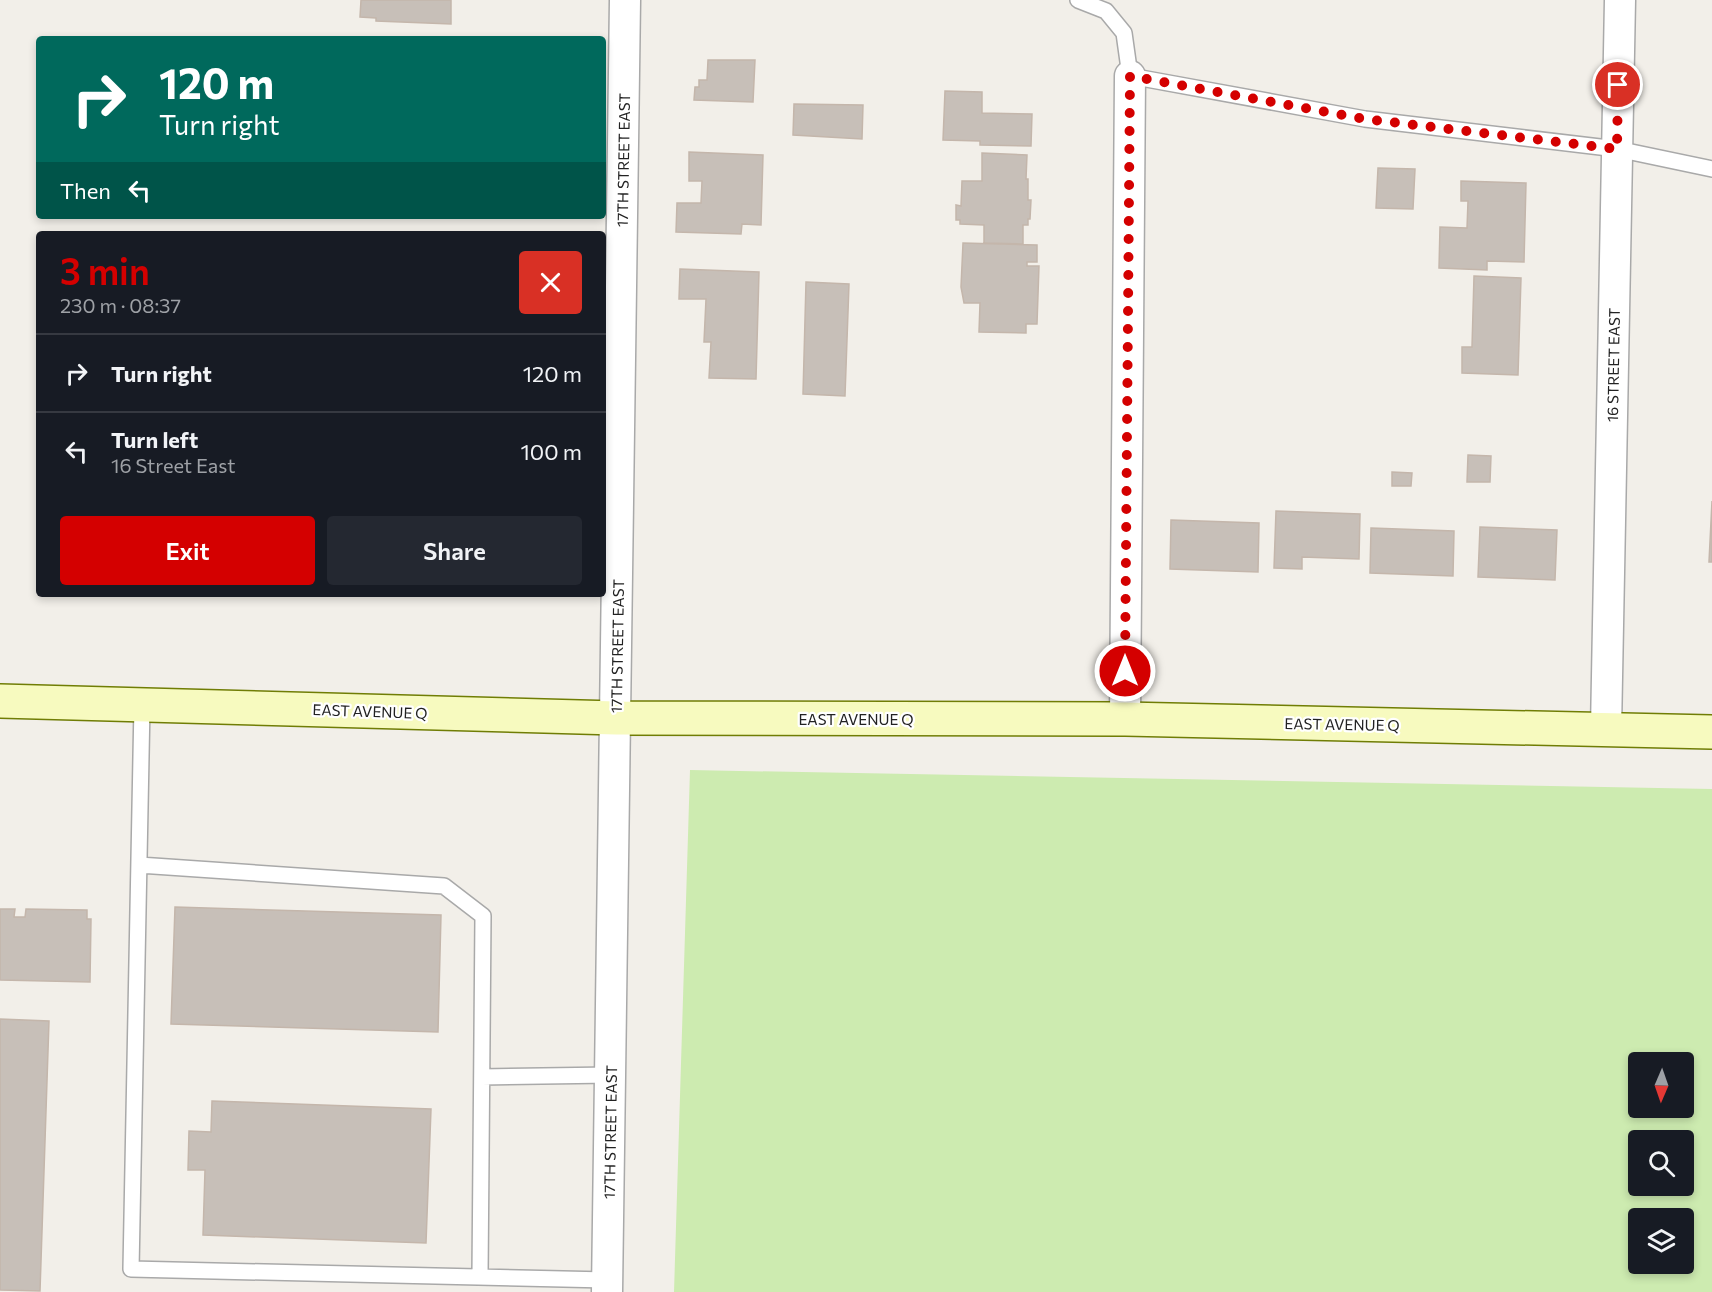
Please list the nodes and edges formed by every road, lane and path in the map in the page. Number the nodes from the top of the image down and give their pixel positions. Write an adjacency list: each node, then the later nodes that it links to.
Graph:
1 (625, 0): 9 (street, 17TH STREET EAST)
2 (1078, 0): 4 (lane)
3 (1620, 0): 5 (street, 16 STREET EAST)
4 (1130, 76): 5 (lane); 10 (street)
5 (1617, 149): 6 (lane); 11 (street, 16 STREET EAST)
6 (1712, 170)
7 (0, 701): 8 (main road, EAST AVENUE Q)
8 (142, 705): 9 (main road, EAST AVENUE Q); 13 (lane)
9 (616, 718): 10 (main road, EAST AVENUE Q); 14 (street, 17TH STREET EAST)
10 (1125, 719): 11 (main road, EAST AVENUE Q)
11 (1606, 729): 12 (main road, EAST AVENUE Q)
12 (1712, 732)
13 (139, 865): 15 (lane); 16 (lane)
14 (611, 1075): 15 (lane); 17 (street, 17TH STREET EAST)
15 (482, 1077): 16 (lane)
16 (480, 1277): 17 (lane)
17 (607, 1286)

